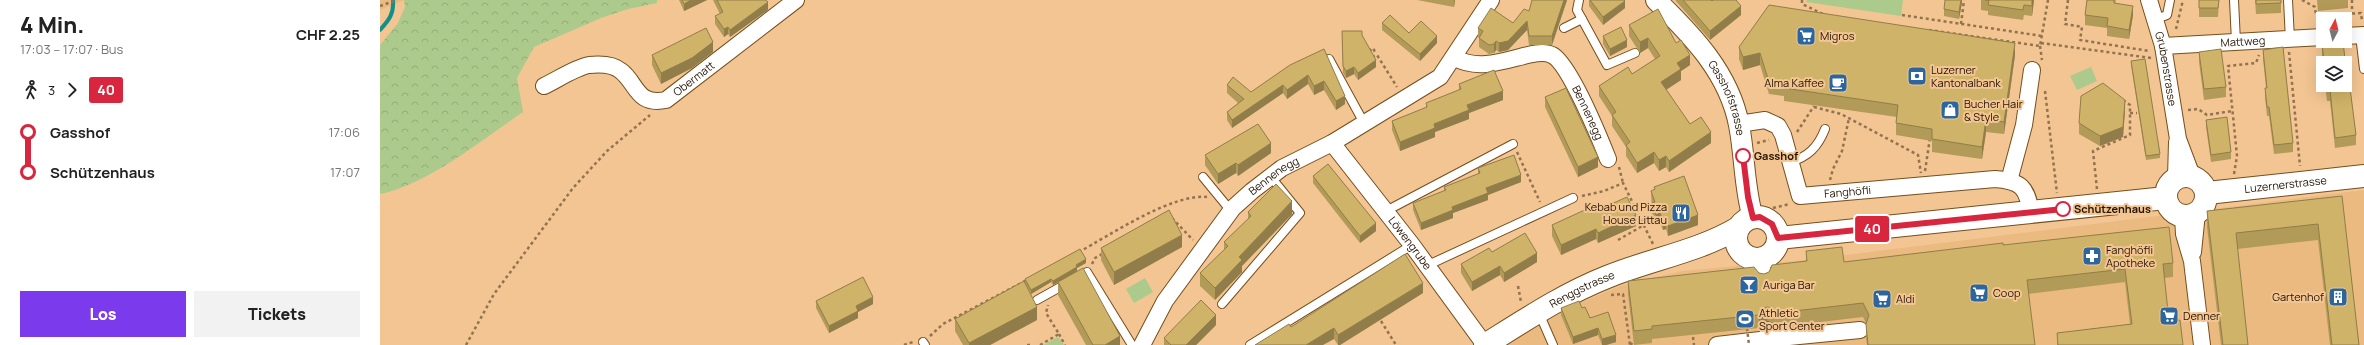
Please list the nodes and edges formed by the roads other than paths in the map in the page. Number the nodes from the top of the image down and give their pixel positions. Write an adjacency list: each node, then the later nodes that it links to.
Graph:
1 (796, 0): 22 (street, Obermatt)
2 (1491, 0): 18 (street, Bennenegg)
3 (1579, 0): 9 (lane)
4 (1656, 0): 24 (street, Gasshofstrasse)
5 (2149, 0): 10 (street, Grubenstrasse)
6 (2170, 0): 10 (lane)
7 (2234, 0): 15 (lane)
8 (2288, 0): 14 (lane)
9 (1582, 18): 11 (lane); 17 (lane)
10 (2156, 18): 16 (street, Grubenstrasse)
11 (1564, 28)
12 (2358, 33): 21 (lane)
13 (2316, 38): 14 (street, Mattweg)
14 (2289, 40): 15 (street, Mattweg)
15 (2236, 42): 16 (street, Mattweg)
16 (2158, 51): 33 (street, Grubenstrasse)
17 (1635, 53)
18 (1455, 58): 23 (street, Bennenegg); 28 (street, Bennenegg)
19 (1329, 59): 23 (lane)
20 (2037, 66): 34 (street)
21 (2364, 69)
22 (544, 86)
23 (1364, 123): 26 (street, Bennenegg)
24 (1739, 124): 29 (street, Fanghöfli); 42 (street, Gasshofstrasse)
25 (1825, 129): 29 (lane)
26 (1332, 142): 31 (street, Bennenegg); 39 (street, Löwengrube)
27 (1513, 144): 39 (lane)
28 (1613, 161)
29 (1790, 162): 34 (street, Fanghöfli)
30 (1203, 176): 38 (lane)
31 (1270, 176): 38 (street, Bennenegg); 49 (lane)
32 (2364, 176): 35 (main road, Luzernerstrasse)
33 (2184, 177): 35 (main road); 37 (main road)
34 (2009, 181): 40 (street, Fanghöfli)
35 (2207, 194): 41 (main road)
36 (1573, 198): 47 (lane)
37 (2166, 198): 40 (main road); 41 (main road)
38 (1231, 211): 53 (street, Bennenegg)
39 (1386, 211): 44 (street, Löwengrube)
40 (2031, 213): 43 (main road)
41 (2190, 215): 58 (street)
42 (1746, 223): 43 (main road); 45 (main road, Renggstrasse); 46 (main road)
43 (1778, 238): 46 (main road)
44 (1412, 245): 47 (street, Löwengrube); 54 (lane)
45 (1687, 252): 46 (main road, Renggstrasse); 50 (main road, Renggstrasse)
46 (1757, 264)
47 (1426, 266): 55 (street, Löwengrube)
48 (1037, 300): 52 (lane)
49 (1222, 304)
50 (1530, 307): 55 (main road, Renggstrasse); 56 (lane)
51 (1860, 330): 57 (street)
52 (1132, 345)
53 (1142, 345)
54 (1250, 345)
55 (1485, 345)
56 (1553, 345)
57 (1717, 345)
58 (2202, 345)

